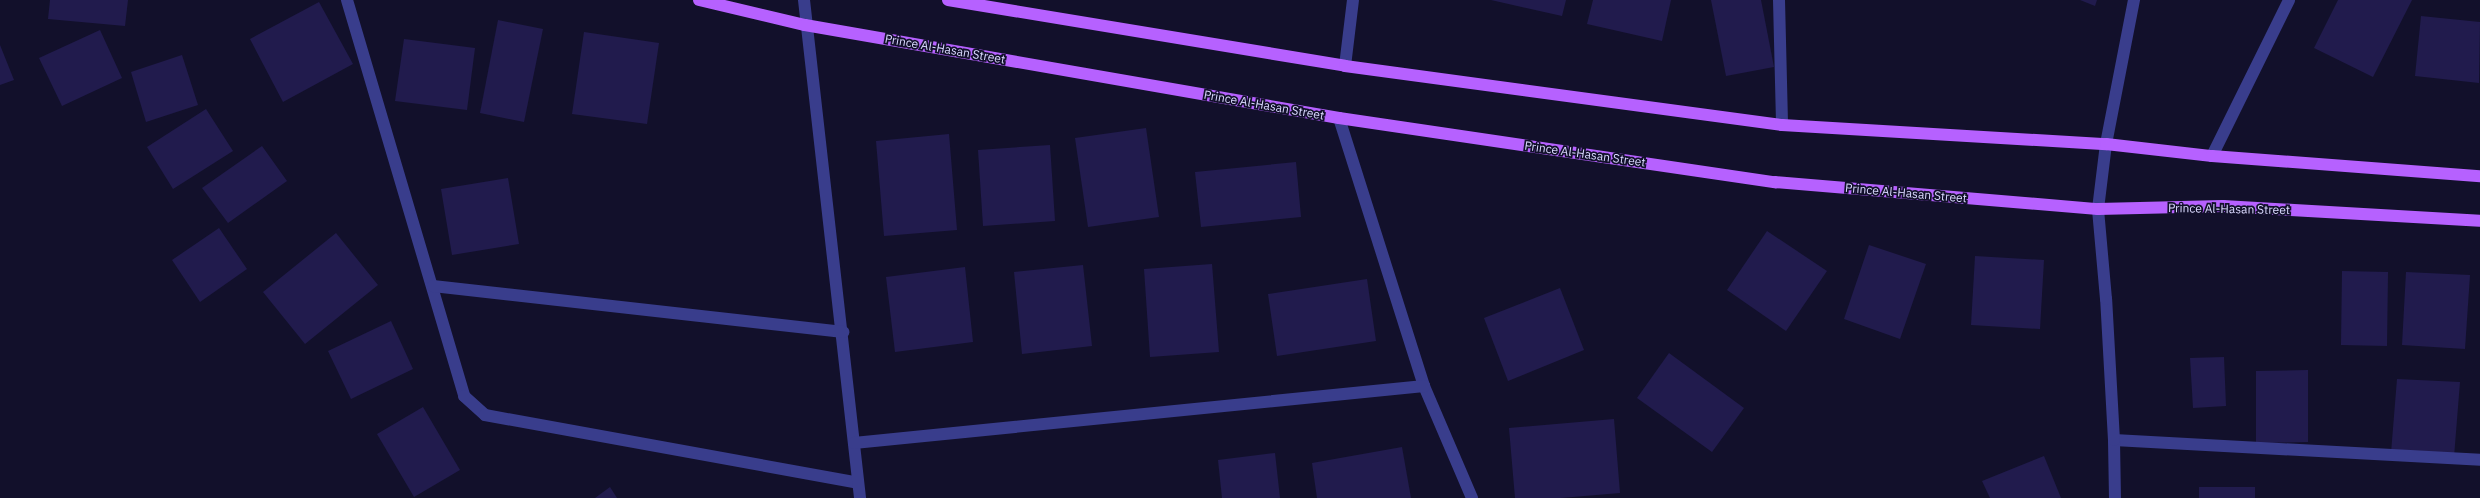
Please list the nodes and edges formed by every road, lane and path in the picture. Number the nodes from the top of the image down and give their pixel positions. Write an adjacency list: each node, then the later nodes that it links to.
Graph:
1 (347, 0): 18 (street)
2 (699, 0): 9 (main road, Prince Al-Hasan Street)
3 (804, 0): 9 (street)
4 (948, 0): 10 (main road)
5 (1353, 0): 10 (street)
6 (1779, 0): 12 (street)
7 (2134, 0): 13 (street)
8 (2289, 0): 14 (street)
9 (805, 25): 11 (main road, Prince Al-Hasan Street); 19 (street)
10 (1345, 66): 12 (main road)
11 (1339, 118): 16 (main road, Prince Al-Hasan Street); 20 (street)
12 (1782, 125): 13 (main road)
13 (2106, 144): 14 (main road); 16 (street)
14 (2212, 156): 15 (main road)
15 (2480, 176)
16 (2098, 209): 17 (main road, Prince Al-Hasan Street); 21 (street)
17 (2480, 221)
18 (433, 286): 19 (street); 24 (street)
19 (843, 332): 22 (street)
20 (1424, 386): 22 (street); 26 (street)
21 (2114, 440): 23 (street); 27 (street)
22 (854, 443): 24 (street)
23 (2480, 460)
24 (858, 483): 25 (street)
25 (860, 498)
26 (1472, 498)
27 (2115, 498)

